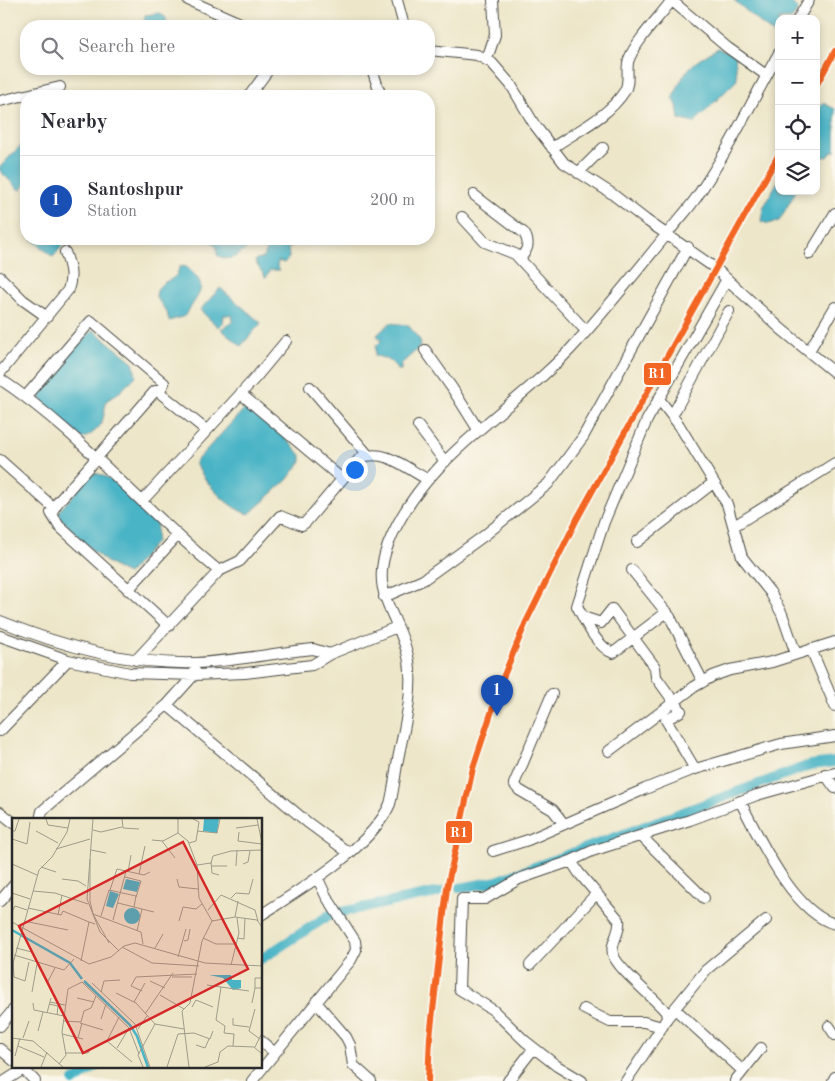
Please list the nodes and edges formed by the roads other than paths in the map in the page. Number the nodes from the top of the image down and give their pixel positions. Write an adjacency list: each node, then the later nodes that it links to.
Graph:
1 (188, 0): 7 (street)
2 (396, 0): 8 (street)
3 (493, 0): 10 (street)
4 (672, 0): 14 (street); 21 (street)
5 (809, 0): 6 (street)
6 (800, 15)
7 (233, 20)
8 (402, 20)
9 (435, 51): 10 (street)
10 (488, 60): 21 (street)
11 (775, 60): 14 (street)
12 (265, 75): 17 (street)
13 (374, 75): 18 (street)
14 (766, 75): 27 (street)
15 (60, 87): 16 (street)
16 (47, 90)
17 (253, 90)
18 (379, 90)
19 (20, 96): 20 (street)
20 (0, 101)
21 (552, 148): 23 (street)
22 (603, 148): 23 (street)
23 (578, 173): 27 (street)
24 (474, 194): 31 (street)
25 (835, 213): 30 (street)
26 (462, 217): 31 (street)
27 (667, 234): 28 (street); 37 (street)
28 (688, 247): 33 (street); 70 (street)
29 (65, 252): 36 (street)
30 (810, 254)
31 (520, 259): 37 (street)
32 (0, 277): 36 (street)
33 (727, 279): 40 (street); 49 (street)
34 (835, 307): 40 (street)
35 (730, 311): 50 (street)
36 (47, 317): 41 (street)
37 (586, 331): 53 (street)
38 (286, 340): 47 (street)
39 (425, 350): 53 (street)
40 (809, 350): 43 (street)
41 (4, 361): 42 (street)
42 (0, 373)
43 (835, 373)
44 (0, 379): 48 (street)
45 (310, 387): 54 (street)
46 (159, 392): 48 (street); 52 (street); 55 (street)
47 (241, 394): 52 (street); 59 (street)
48 (26, 396): 55 (street)
49 (659, 399): 50 (street); 72 (street)
50 (672, 416): 61 (street)
51 (418, 426): 57 (street)
52 (206, 430): 62 (street)
53 (479, 432): 57 (street)
54 (368, 455): 59 (street); 60 (street)
55 (96, 458): 62 (street); 63 (street)
56 (0, 460): 63 (street)
57 (445, 462): 60 (street)
58 (835, 463): 64 (street)
59 (341, 478): 67 (street)
60 (427, 479): 70 (street)
61 (714, 483): 64 (street); 66 (street)
62 (143, 500): 65 (street)
63 (54, 508): 69 (street)
64 (734, 526): 81 (street)
65 (178, 535): 67 (street); 69 (street)
66 (637, 542)
67 (219, 570): 74 (street)
68 (632, 570): 71 (street)
69 (128, 590): 74 (street)
70 (384, 597): 75 (street)
71 (667, 612): 77 (street); 86 (street)
72 (583, 617): 77 (street); 77 (street)
73 (0, 621): 83 (street)
74 (169, 626): 83 (street)
75 (397, 627): 80 (street); 104 (street)
76 (0, 636): 82 (street)
77 (634, 638): 88 (street)
78 (835, 642): 79 (street)
79 (810, 649): 81 (street); 90 (street)
80 (330, 654): 84 (street); 85 (street)
81 (796, 654): 86 (street)
82 (68, 660): 85 (street); 91 (street)
83 (136, 660): 84 (street)
84 (196, 662): 85 (street)
85 (194, 675): 89 (street)
86 (703, 682): 88 (street)
87 (552, 694): 101 (street)
88 (674, 702): 93 (street); 94 (street)
89 (168, 705): 99 (street); 104 (street)
90 (835, 706)
91 (0, 731)
92 (835, 736): 94 (street)
93 (609, 751)
94 (695, 769): 101 (street)
95 (830, 774): 96 (street); 97 (street)
96 (835, 788)
97 (740, 801): 102 (street); 113 (street)
98 (0, 812): 100 (street)
99 (40, 818)
100 (12, 821)
101 (564, 824): 103 (street)
102 (641, 836): 105 (street); 109 (street)
103 (493, 851)
104 (349, 853): 106 (street)
105 (572, 861): 108 (street); 122 (street)
106 (318, 879): 111 (street); 115 (street)
107 (12, 887): 110 (street)
108 (597, 893): 114 (street); 119 (street)
109 (704, 898)
110 (0, 902)
111 (262, 914)
112 (766, 920): 117 (street)
113 (835, 924)
114 (530, 965)
115 (316, 1002): 125 (street); 132 (street)
116 (584, 1009): 119 (street)
117 (675, 1009): 119 (street); 127 (street)
118 (12, 1012): 120 (street)
119 (664, 1023): 135 (street)
120 (0, 1026)
121 (262, 1041): 125 (street)
122 (534, 1048): 133 (street); 134 (street)
123 (761, 1048): 127 (street)
124 (1, 1050): 126 (street)
125 (275, 1054): 131 (street)
126 (12, 1059)
127 (743, 1071): 136 (street)
128 (27, 1072): 130 (street)
129 (835, 1078): 137 (street)
130 (5, 1081)
131 (252, 1081)
132 (371, 1081)
133 (508, 1081)
134 (582, 1081)
135 (626, 1081)
136 (735, 1081)
137 (833, 1081)

